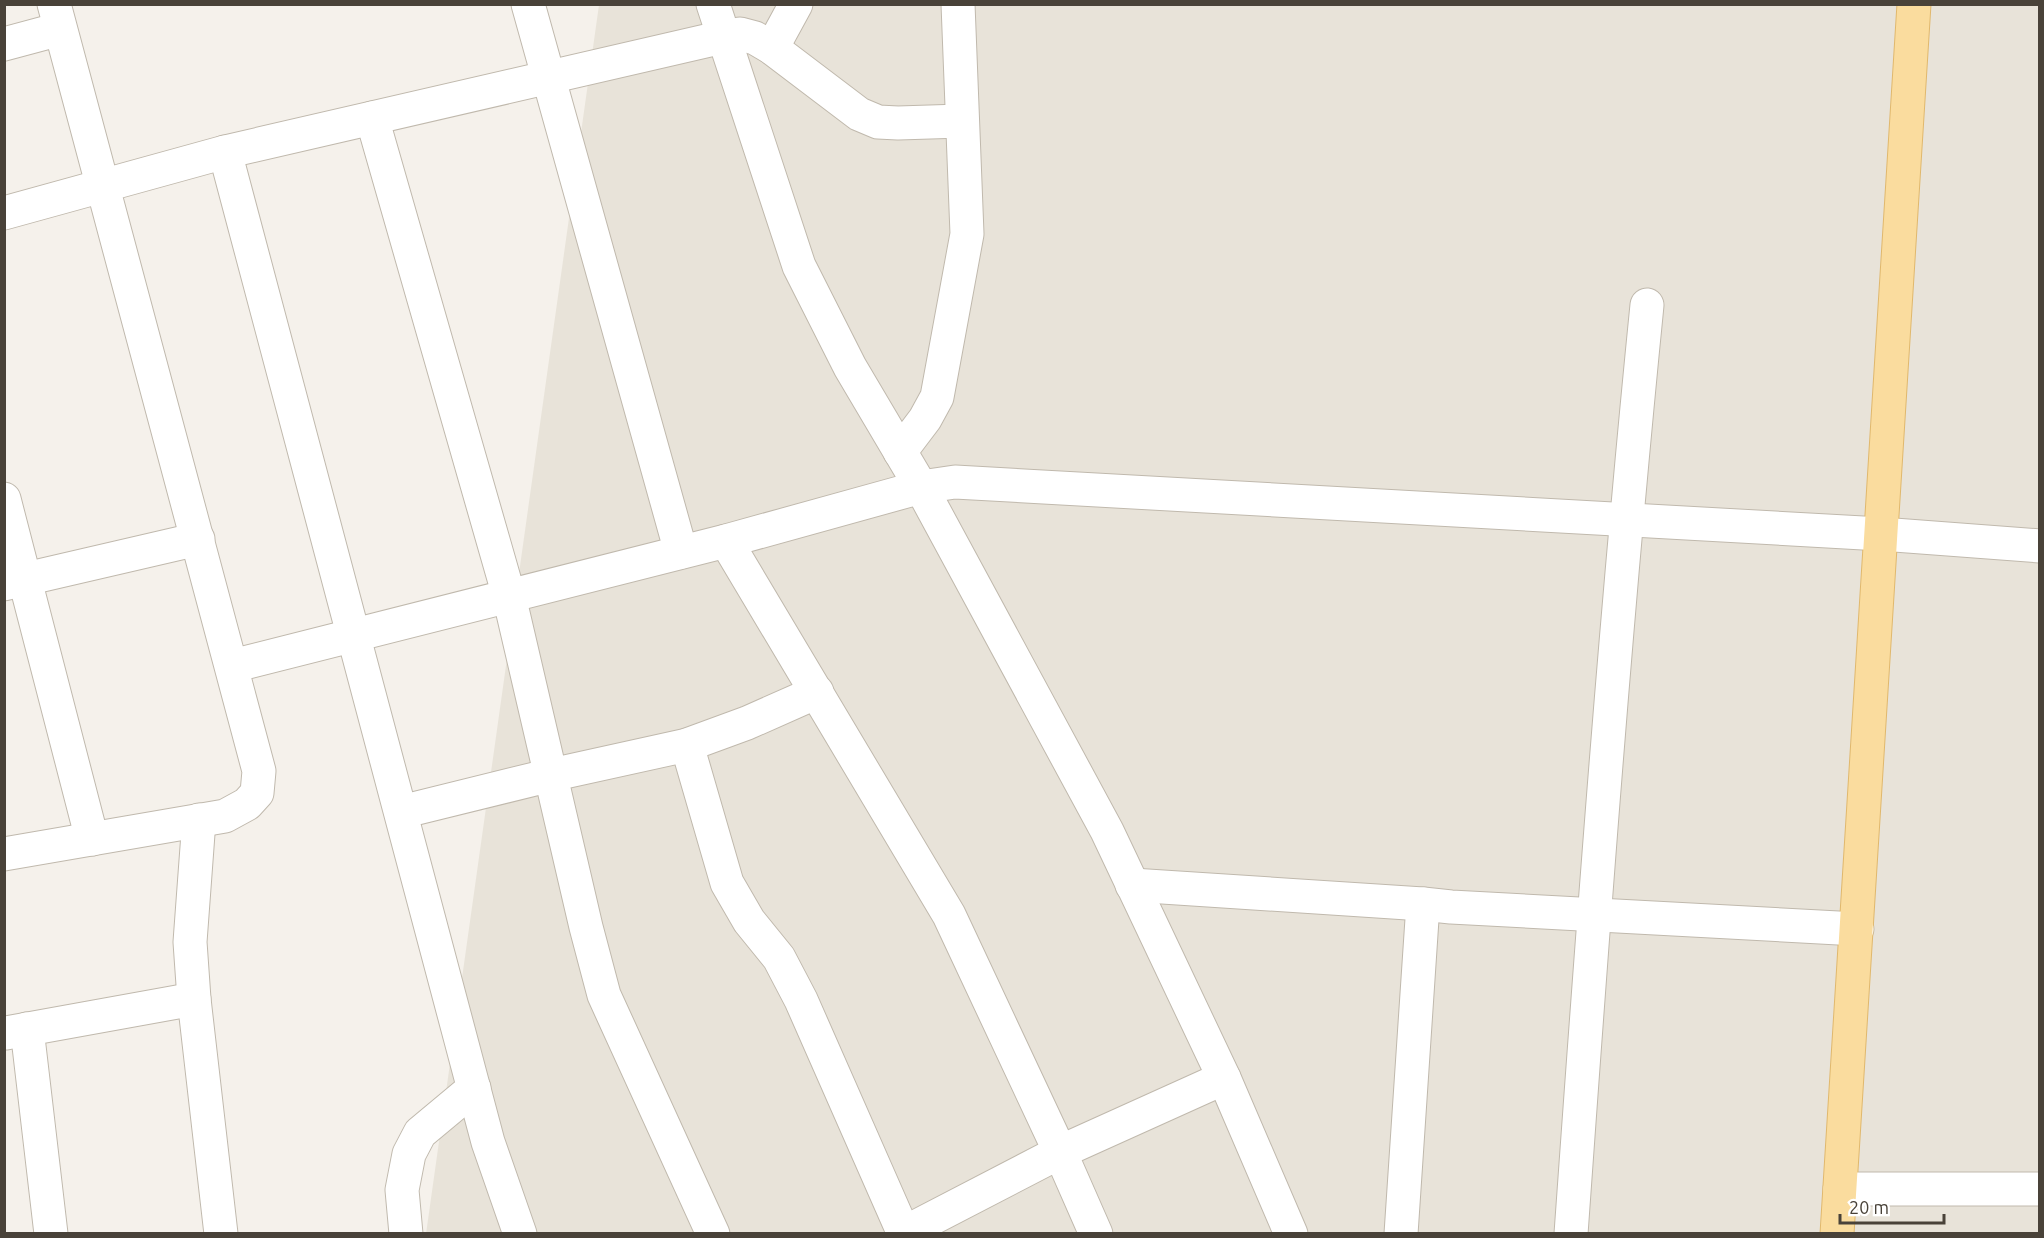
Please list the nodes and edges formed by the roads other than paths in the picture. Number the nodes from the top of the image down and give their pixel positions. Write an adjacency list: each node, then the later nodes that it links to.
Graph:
1 (528, 4): 10 (street)
2 (713, 4): 7 (street)
3 (796, 4): 9 (street)
4 (958, 4): 12 (street)
5 (1914, 4): 21 (main road)
6 (57, 17): 8 (street); 14 (street)
7 (723, 36): 9 (street); 10 (street); 17 (street)
8 (4, 44)
9 (772, 48): 12 (street)
10 (547, 78): 11 (street); 25 (street)
11 (372, 118): 13 (street); 27 (street)
12 (962, 120): 17 (street)
13 (225, 152): 14 (street); 28 (street)
14 (102, 186): 15 (street); 22 (street)
15 (4, 213)
16 (1647, 305): 20 (street)
17 (900, 452): 18 (street)
18 (921, 487): 20 (street); 23 (street); 37 (street)
19 (4, 499): 26 (street)
20 (1626, 521): 21 (street); 39 (street)
21 (1881, 534): 24 (street); 40 (main road)
22 (198, 539): 26 (street); 29 (street)
23 (726, 541): 25 (street); 30 (street)
24 (2040, 546)
25 (681, 552): 27 (street)
26 (15, 582): 35 (street)
27 (509, 596): 28 (street); 32 (street)
28 (355, 635): 29 (street); 33 (street)
29 (232, 666): 34 (street)
30 (817, 692): 31 (street); 45 (street)
31 (687, 745): 32 (street); 53 (street)
32 (551, 775): 33 (street); 52 (street)
33 (401, 812): 44 (street)
34 (200, 820): 35 (street); 41 (street)
35 (92, 839): 36 (street)
36 (4, 854)
37 (1132, 885): 38 (street); 43 (street)
38 (1423, 904): 39 (street); 56 (street)
39 (1594, 915): 40 (street); 57 (street)
40 (1857, 928): 46 (main road)
41 (194, 999): 42 (street); 49 (street)
42 (16, 1031): 48 (street)
43 (1224, 1078): 45 (street); 55 (street)
44 (474, 1088): 50 (street); 51 (street)
45 (1060, 1152): 53 (street); 54 (street)
46 (1840, 1189): 47 (street); 58 (main road)
47 (2040, 1189)
48 (51, 1233)
49 (221, 1233)
50 (406, 1233)
51 (520, 1233)
52 (713, 1233)
53 (903, 1233)
54 (1096, 1233)
55 (1291, 1233)
56 (1401, 1233)
57 (1571, 1233)
58 (1837, 1233)

